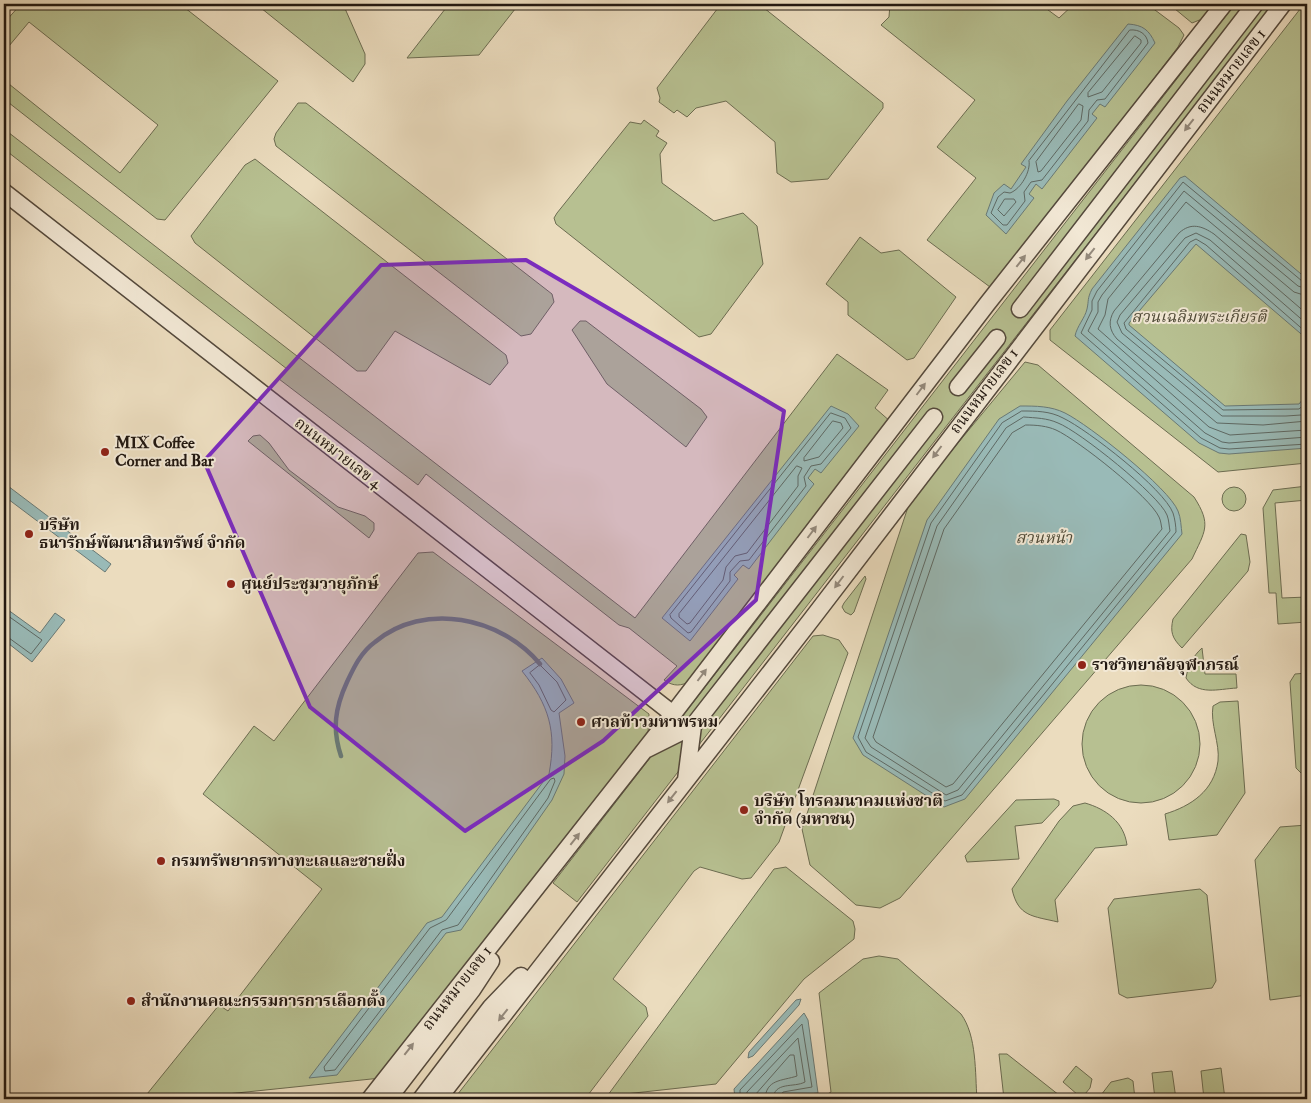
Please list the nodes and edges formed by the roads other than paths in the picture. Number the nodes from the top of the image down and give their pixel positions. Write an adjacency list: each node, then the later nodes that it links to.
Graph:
1 (1224, 4): 9 (street, ถนนหมายเลข 1, one-way to 1)
2 (1255, 4): 5 (street, ถนนหมายเลข 1)
3 (1283, 4): 12 (street, ถนนหมายเลข 1, one-way to 12)
4 (4, 192): 9 (street, ถนนหมายเลข 4)
5 (1020, 309)
6 (997, 338): 7 (street, ถนนหมายเลข 1)
7 (958, 387)
8 (934, 417): 10 (street, ถนนหมายเลข 1)
9 (673, 714): 11 (street, ถนนหมายเลข 1)
10 (693, 726): 11 (street, ถนนหมายเลข 1); 12 (street)
11 (643, 751): 13 (street, ถนนหมายเลข 1, one-way to 11)
12 (686, 780): 14 (street, ถนนหมายเลข 1, one-way to 14)
13 (544, 877): 15 (street, ถนนหมายเลข 1, one-way to 13); 16 (street, ถนนหมายเลข 1)
14 (586, 907): 17 (street, ถนนหมายเลข 1); 18 (street, ถนนหมายเลข 1, one-way to 18)
15 (370, 1099)
16 (388, 1099)
17 (421, 1099)
18 (438, 1099)

